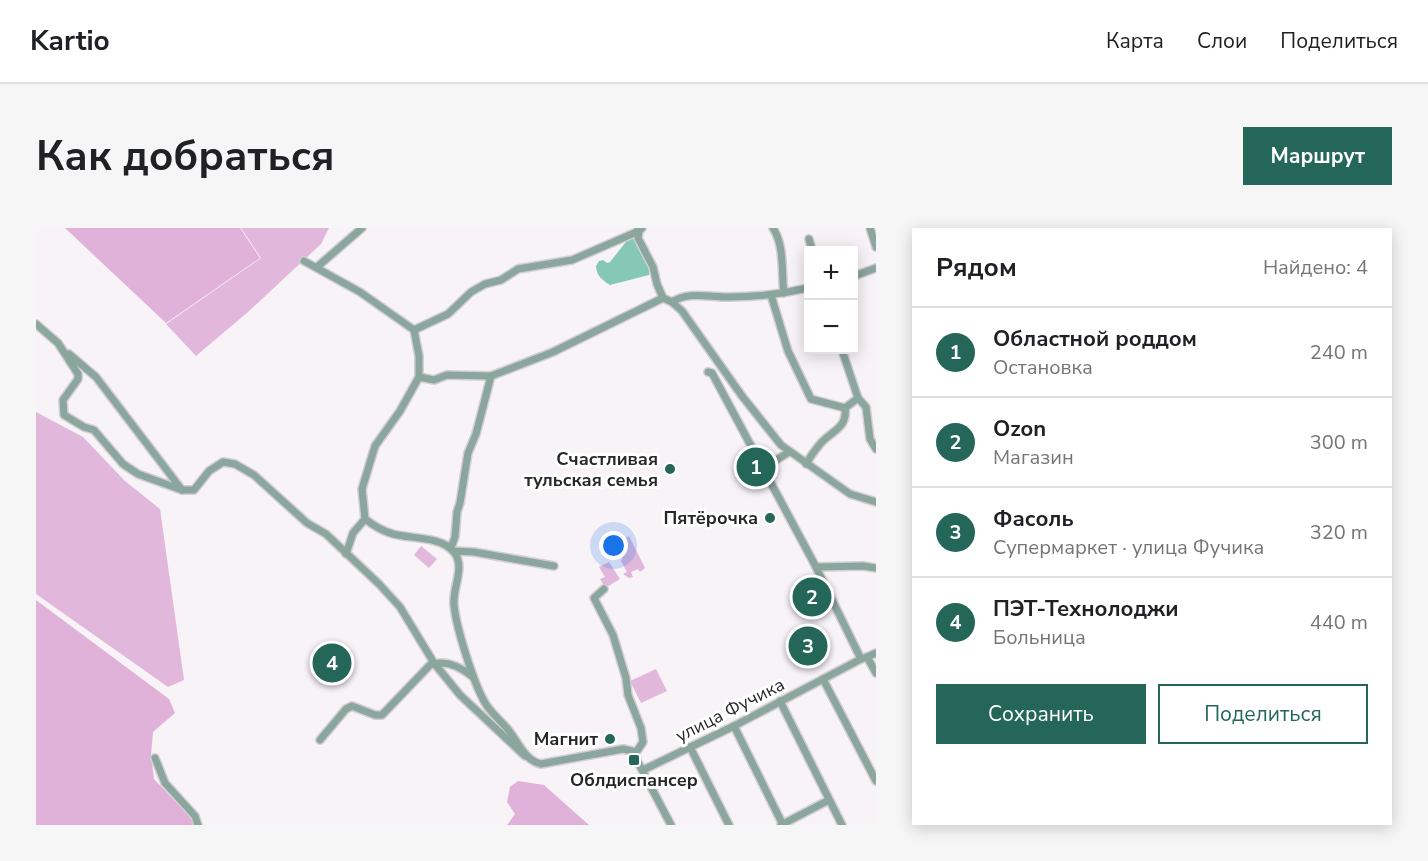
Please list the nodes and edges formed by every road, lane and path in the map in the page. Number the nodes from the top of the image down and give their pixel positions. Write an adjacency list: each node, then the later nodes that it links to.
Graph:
1 (362, 228): 9 (street)
2 (773, 228): 13 (street)
3 (870, 228): 7 (street)
4 (639, 231): 15 (street); 18 (street)
5 (809, 239): 6 (street)
6 (811, 246)
7 (876, 247)
8 (304, 261): 9 (street)
9 (317, 267): 18 (street)
10 (876, 268): 11 (street)
11 (858, 275)
12 (804, 289): 13 (street)
13 (784, 293): 14 (street)
14 (771, 295): 16 (street); 25 (street)
15 (663, 298): 16 (street); 22 (street)
16 (672, 302): 27 (street)
17 (36, 324): 19 (street)
18 (414, 330): 23 (street)
19 (58, 343): 30 (street); 30 (street)
20 (843, 354): 24 (street)
21 (708, 372): 29 (street)
22 (491, 376): 23 (street); 33 (street)
23 (418, 379): 32 (street)
24 (858, 398): 25 (street); 26 (street)
25 (845, 408): 28 (street)
26 (876, 449)
27 (789, 452): 28 (street); 29 (street)
28 (806, 464): 31 (street)
29 (762, 469): 38 (street)
30 (182, 490): 35 (street)
31 (876, 502)
32 (365, 519): 33 (street); 35 (street)
33 (451, 549): 34 (street); 36 (street)
34 (469, 551): 36 (street); 37 (street)
35 (346, 554): 43 (street)
36 (459, 564): 45 (street)
37 (554, 566)
38 (816, 567): 39 (street); 42 (street)
39 (876, 568)
40 (604, 589): 51 (street)
41 (876, 653): 42 (street, улица Фучика)
42 (864, 658): 44 (street); 46 (street, улица Фучика)
43 (434, 663): 45 (street); 49 (street); 53 (street)
44 (876, 673)
45 (474, 678): 53 (street)
46 (823, 679): 47 (street, улица Фучика); 55 (street)
47 (780, 701): 48 (street, улица Фучика); 56 (street)
48 (734, 726): 50 (street, улица Фучика); 60 (street)
49 (320, 740)
50 (690, 747): 54 (street, улица Фучика); 59 (street)
51 (635, 754): 53 (street); 54 (street)
52 (155, 758): 57 (street)
53 (529, 759)
54 (643, 770): 58 (street)
55 (876, 781)
56 (829, 800): 60 (street); 61 (street)
57 (198, 825)
58 (671, 825)
59 (729, 825)
60 (782, 825)
61 (842, 825)

